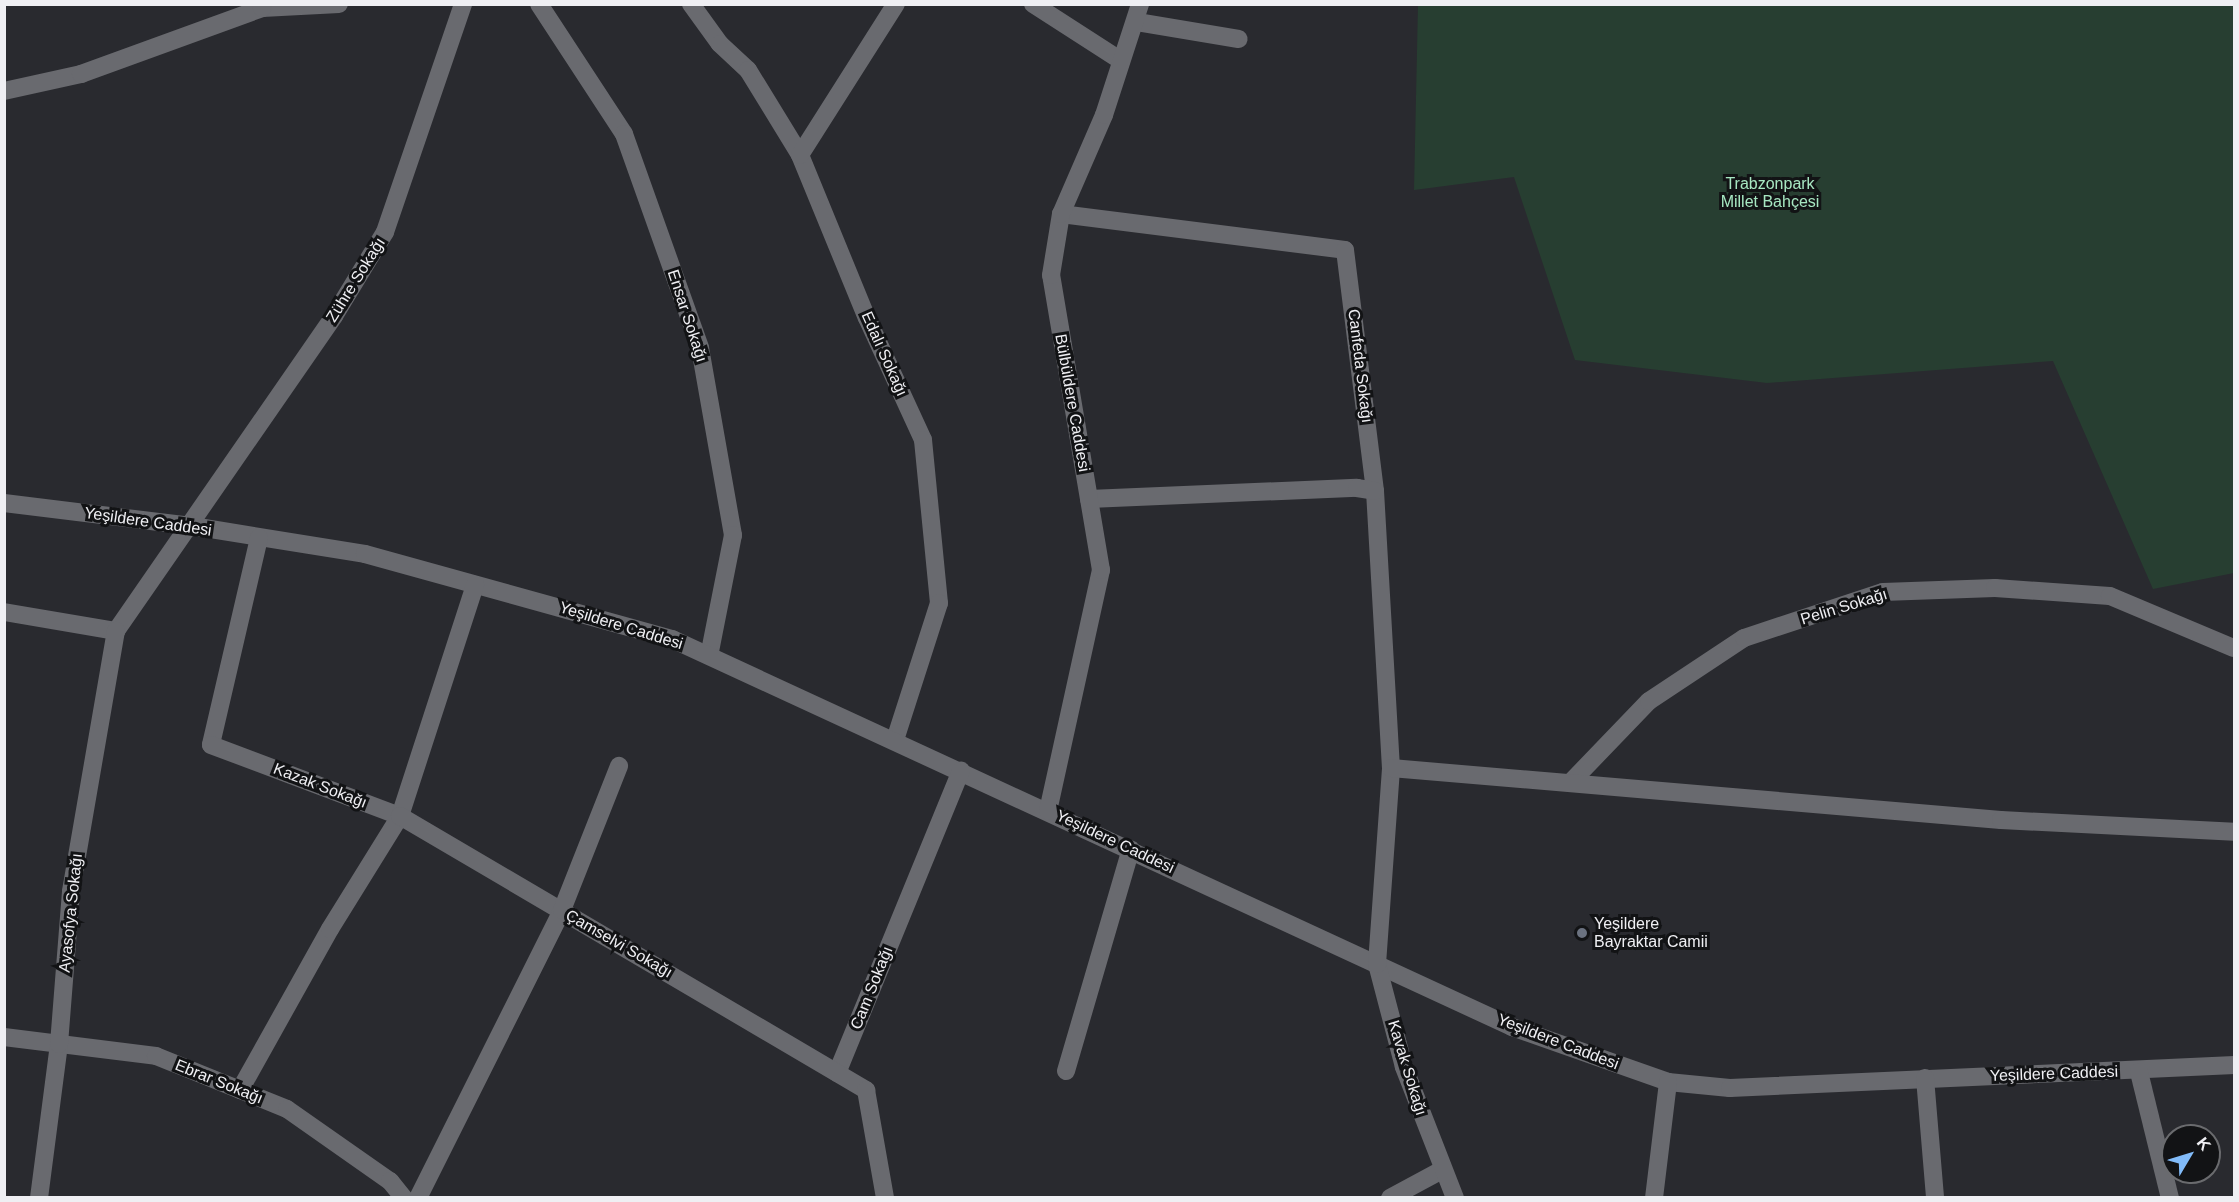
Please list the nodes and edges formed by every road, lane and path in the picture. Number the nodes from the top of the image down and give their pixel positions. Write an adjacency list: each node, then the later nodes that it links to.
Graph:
1 (339, 4): 7 (street)
2 (463, 4): 17 (street, Zühre Sokağı)
3 (539, 4): 23 (street, Ensar Sokağı)
4 (691, 4): 12 (street, Edalı Sokağı)
5 (896, 4): 12 (street)
6 (1033, 4): 10 (street)
7 (262, 6): 11 (street)
8 (1139, 13): 9 (street); 10 (street, Bülbüldere Caddesi)
9 (1239, 39)
10 (1120, 60): 13 (street, Bülbüldere Caddesi)
11 (4, 91)
12 (800, 154): 24 (street, Edalı Sokağı)
13 (1061, 214): 14 (street, Canfeda Sokağı); 15 (street, Bülbüldere Caddesi)
14 (1375, 491): 15 (street); 26 (street, Canfeda Sokağı)
15 (1089, 499): 29 (street, Bülbüldere Caddesi)
16 (4, 503): 17 (street, Yeşildere Caddesi)
17 (192, 526): 18 (street, Yeşildere Caddesi); 21 (street, Zühre Sokağı)
18 (259, 538): 19 (street, Yeşildere Caddesi); 30 (street, Kazak Sokağı)
19 (475, 585): 23 (street, Yeşildere Caddesi); 30 (street)
20 (4, 612): 21 (street)
21 (116, 631): 36 (street, Ayasofya Sokağı)
22 (2235, 648): 28 (street, Pelin Sokağı)
23 (709, 656): 24 (street, Yeşildere Caddesi)
24 (895, 741): 27 (street, Yeşildere Caddesi)
25 (619, 766): 33 (street)
26 (1390, 768): 28 (street); 34 (street, Kavak Sokağı)
27 (961, 770): 29 (street, Yeşildere Caddesi); 40 (street, Cam Sokağı)
28 (1571, 782): 31 (street)
29 (1048, 811): 32 (street, Yeşildere Caddesi)
30 (400, 816): 33 (street, Çamselvi Sokağı); 43 (street)
31 (2235, 832)
32 (1131, 849): 34 (street, Yeşildere Caddesi); 38 (street)
33 (562, 910): 40 (street, Çamselvi Sokağı); 47 (street)
34 (1377, 964): 42 (street, Yeşildere Caddesi); 44 (street, Kavak Sokağı)
35 (4, 1037): 36 (street, Ebrar Sokağı)
36 (59, 1044): 43 (street, Ebrar Sokağı); 45 (street, Ayasofya Sokağı)
37 (2235, 1065): 39 (street, Yeşildere Caddesi)
38 (1066, 1071)
39 (2139, 1072): 41 (street, Yeşildere Caddesi); 53 (street)
40 (837, 1073): 48 (street)
41 (1925, 1078): 42 (street, Yeşildere Caddesi); 52 (street)
42 (1668, 1082): 51 (street)
43 (240, 1090): 46 (street, Ebrar Sokağı)
44 (1442, 1170): 49 (street); 50 (street, Kavak Sokağı)
45 (39, 1197)
46 (404, 1197)
47 (418, 1197)
48 (885, 1197)
49 (1390, 1197)
50 (1455, 1197)
51 (1654, 1197)
52 (1935, 1197)
53 (2170, 1197)

